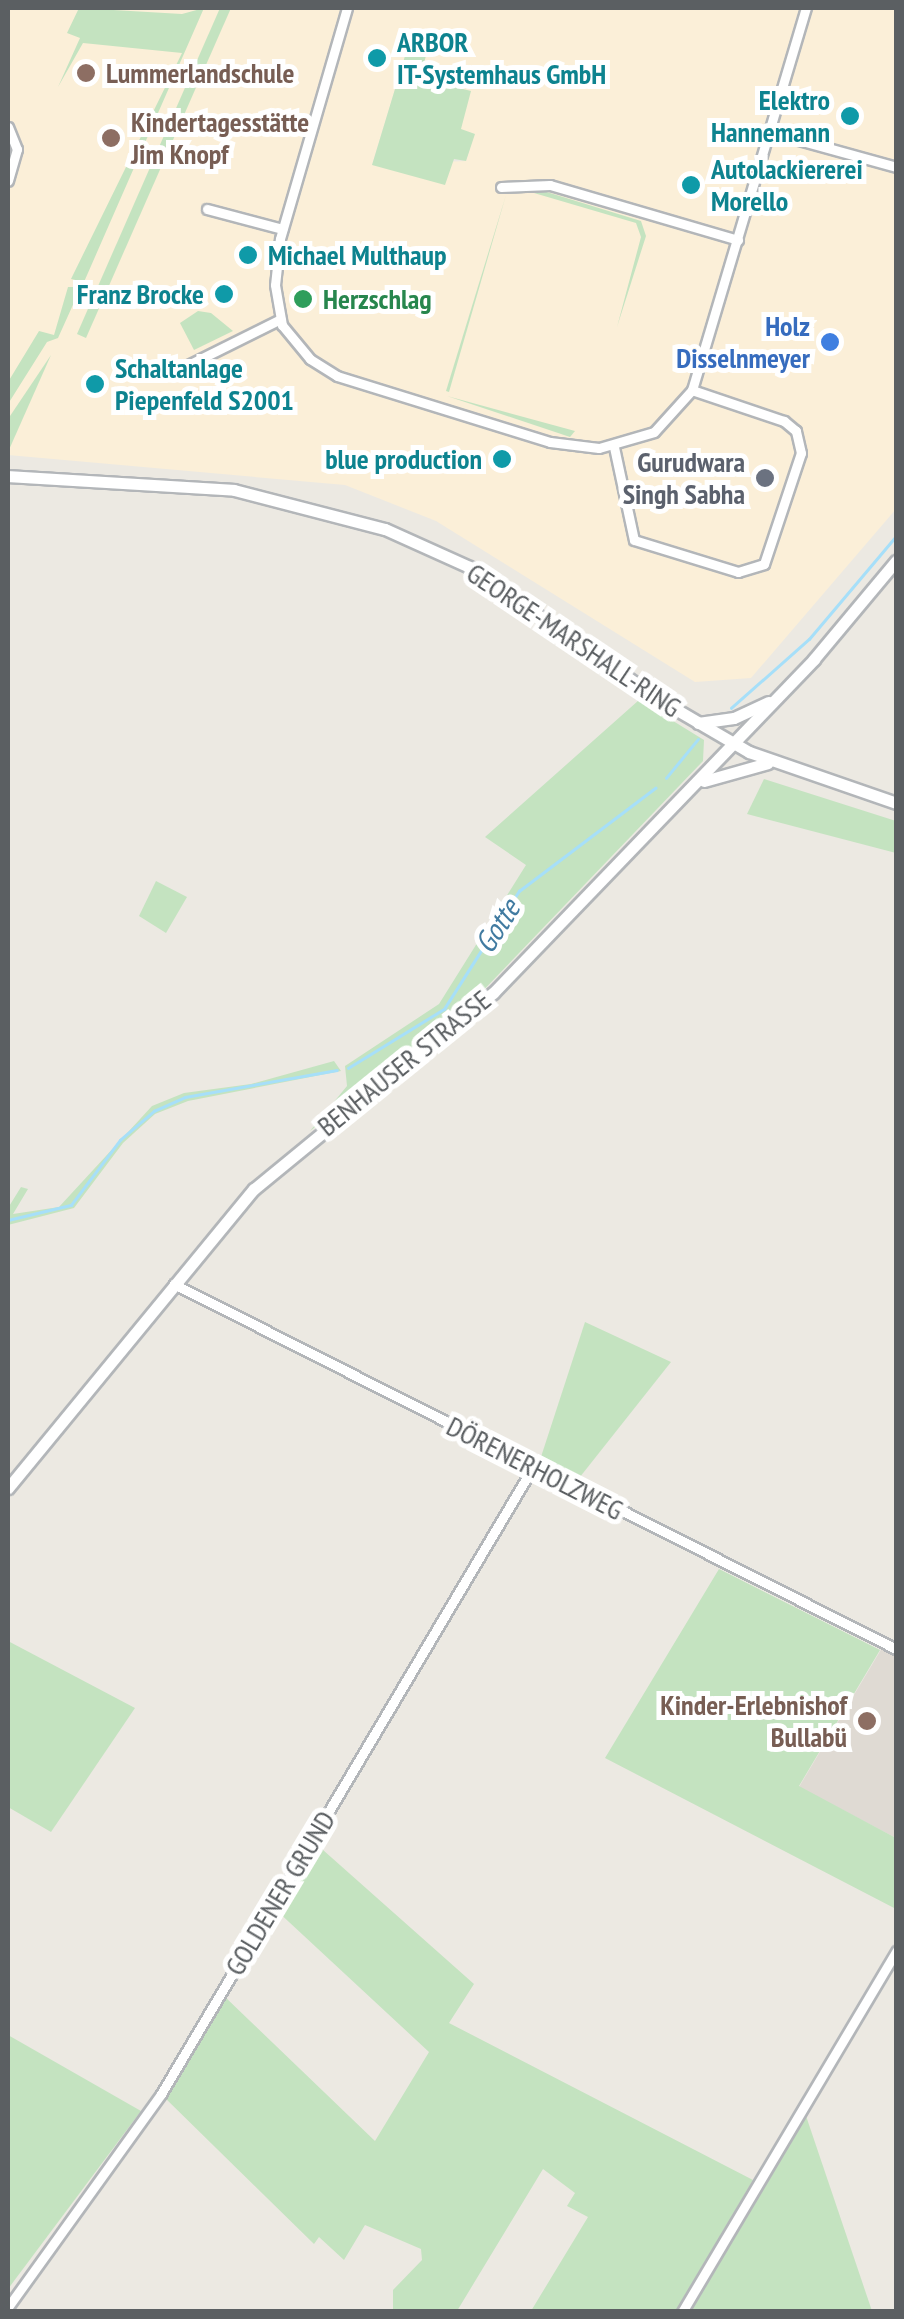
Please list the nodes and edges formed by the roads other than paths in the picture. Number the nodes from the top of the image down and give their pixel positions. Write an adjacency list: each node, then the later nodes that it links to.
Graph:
1 (347, 8): 9 (street)
2 (806, 8): 4 (street)
3 (8, 127): 6 (street)
4 (770, 132): 5 (street); 10 (street)
5 (896, 167)
6 (8, 181)
7 (501, 187): 10 (street)
8 (207, 209): 9 (street)
9 (282, 229): 11 (street)
10 (738, 240): 13 (street)
11 (281, 319): 12 (street); 14 (street)
12 (174, 372)
13 (692, 390): 14 (street); 14 (street)
14 (614, 447)
15 (13, 476): 18 (main road, GEORGE-MARSHALL-RING)
16 (896, 560): 17 (main road, BENHAUSER STRASSE)
17 (778, 698): 18 (main road); 19 (main road, BENHAUSER STRASSE)
18 (698, 723): 19 (main road, GEORGE-MARSHALL-RING)
19 (734, 744): 20 (main road, GEORGE-MARSHALL-RING); 21 (main road, BENHAUSER STRASSE)
20 (772, 763): 21 (main road); 22 (main road, GEORGE-MARSHALL-RING)
21 (692, 788): 23 (main road, BENHAUSER STRASSE)
22 (896, 803)
23 (174, 1284): 24 (street, DÖRENERHOLZWEG); 25 (main road, BENHAUSER STRASSE)
24 (533, 1468): 26 (street, DÖRENERHOLZWEG); 28 (street, GOLDENER GRUND)
25 (8, 1488)
26 (896, 1649)
27 (896, 1951): 29 (street)
28 (8, 2307)
29 (682, 2312)

